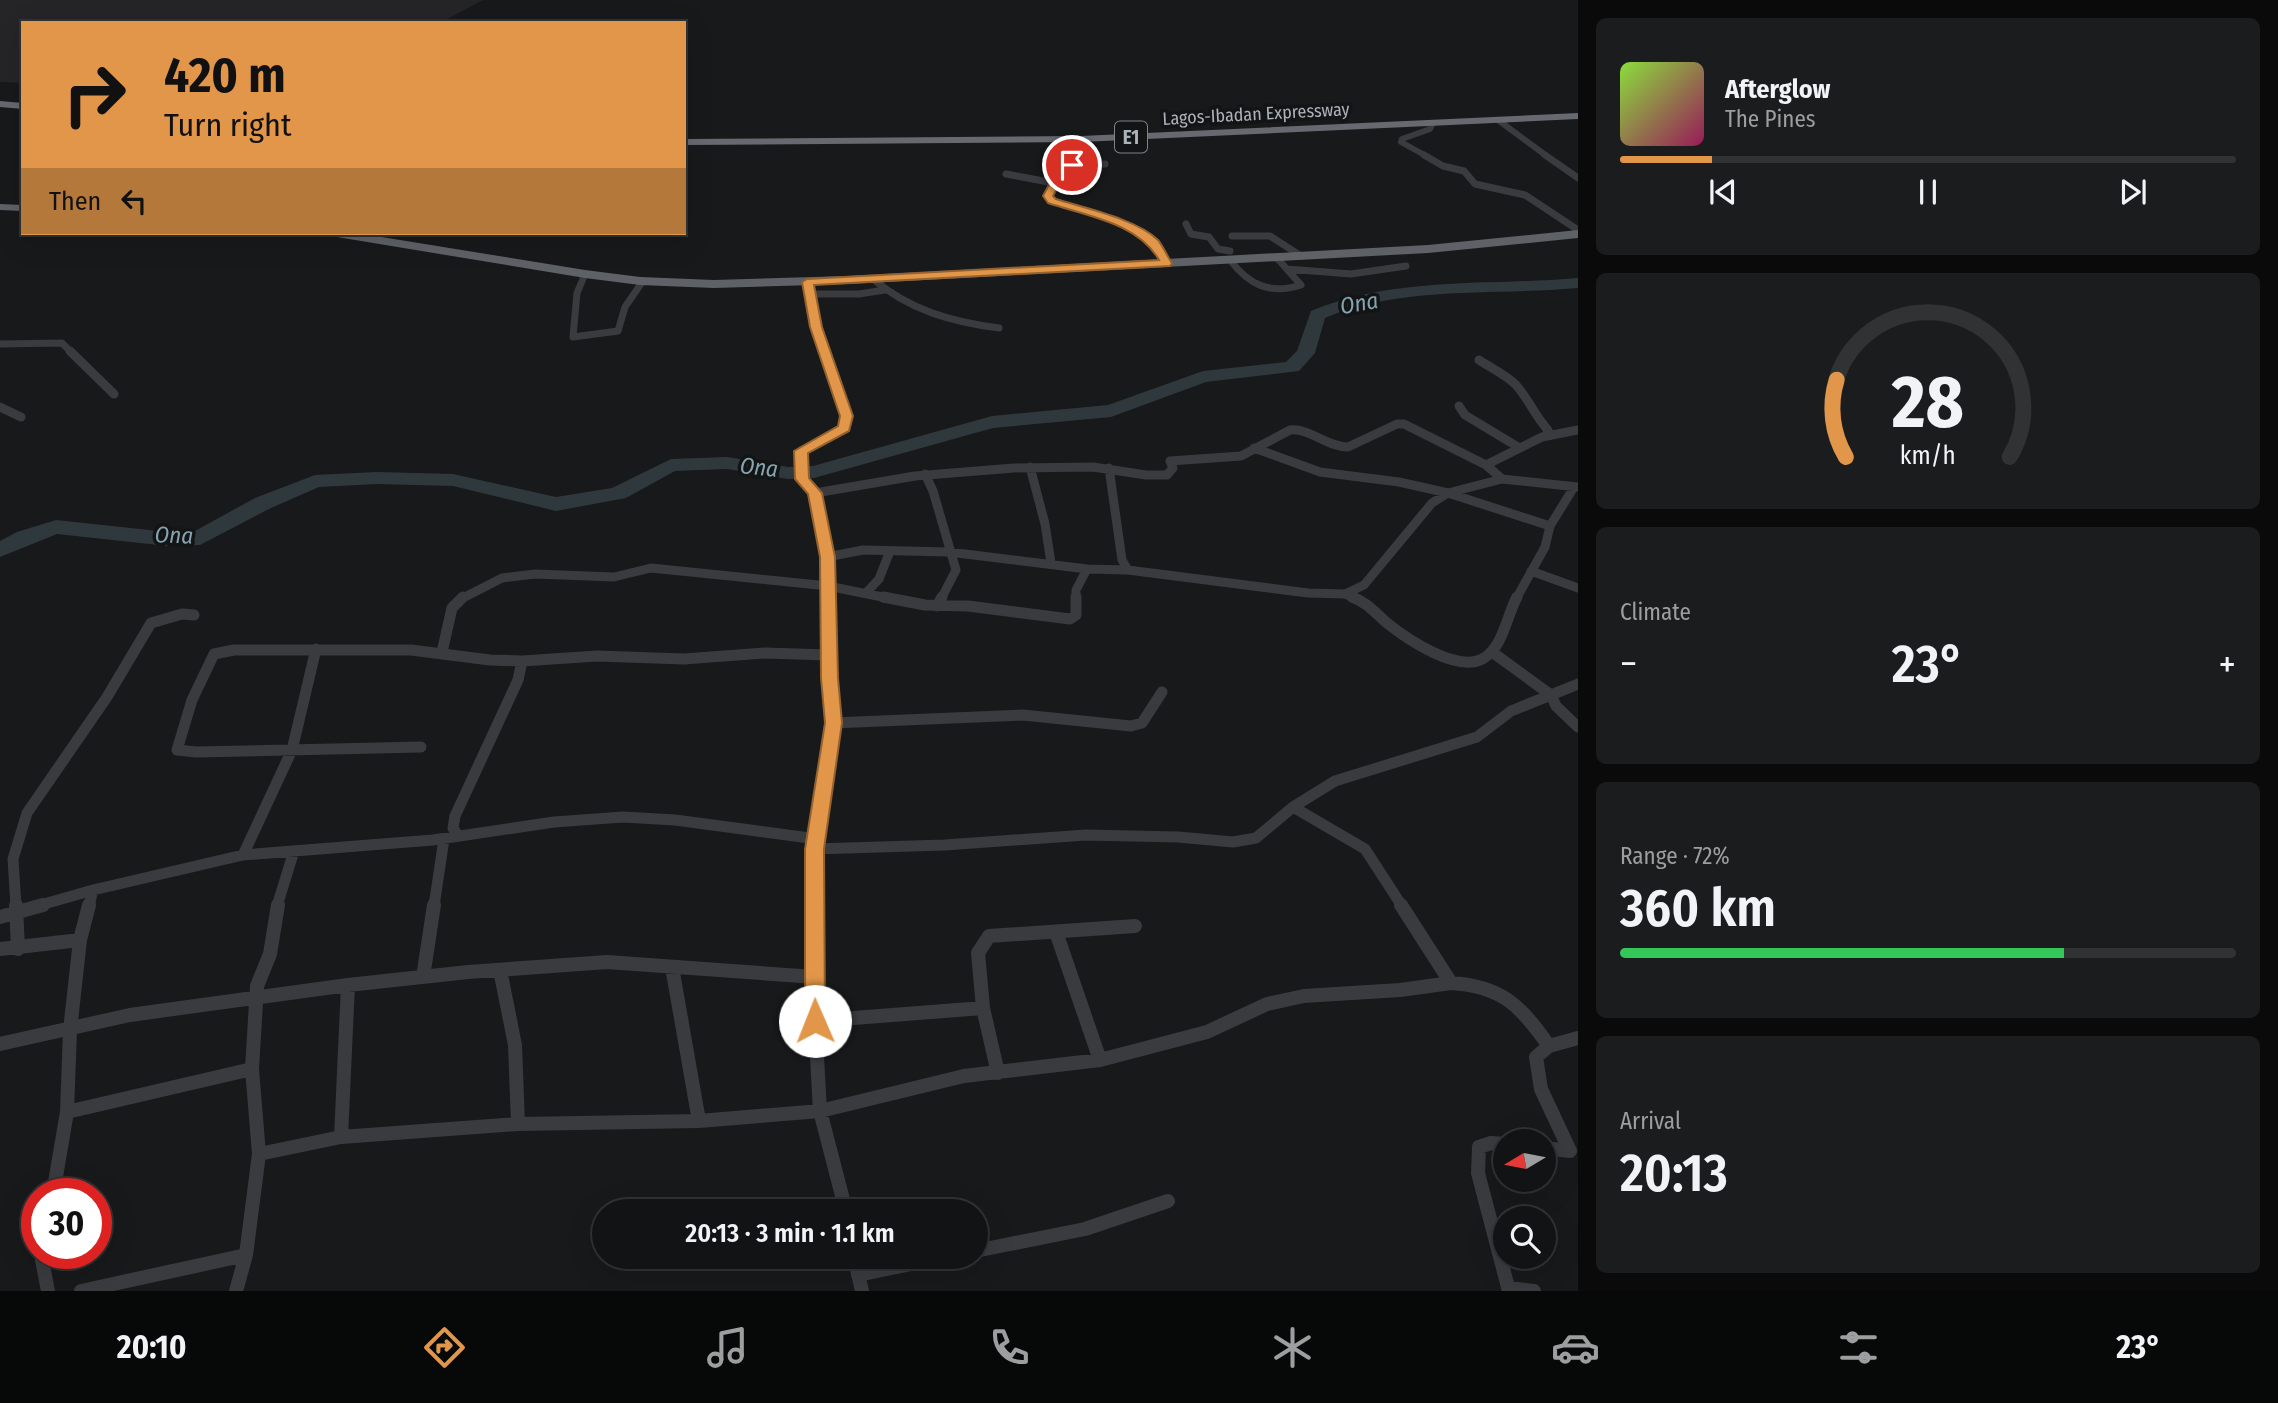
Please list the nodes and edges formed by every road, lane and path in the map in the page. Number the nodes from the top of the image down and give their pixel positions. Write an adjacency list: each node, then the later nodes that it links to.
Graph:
1 (0, 104): 2 (highway)
2 (21, 106)
3 (1578, 106): 9 (highway, Lagos-Ibadan Expressway / E1)
4 (0, 115): 5 (highway)
5 (21, 116)
6 (1578, 116): 7 (highway, Lagos-Ibadan Expressway / E1)
7 (1498, 120): 8 (highway, Lagos-Ibadan Expressway / E1); 13 (street)
8 (1433, 123): 10 (highway, Lagos-Ibadan Expressway / E1); 18 (street)
9 (686, 132)
10 (686, 142)
11 (1105, 164): 14 (street)
12 (1006, 174): 14 (street)
13 (1578, 178)
14 (1054, 183): 23 (street)
15 (0, 207): 16 (highway)
16 (21, 208)
17 (1186, 224): 20 (street)
18 (1578, 232): 21 (highway)
19 (349, 235): 26 (highway)
20 (1233, 256): 21 (street); 22 (highway); 23 (highway); 25 (street)
21 (1301, 256): 22 (highway)
22 (1276, 257): 25 (street)
23 (1166, 263): 27 (highway)
24 (1406, 266): 25 (street)
25 (1287, 270)
26 (585, 274): 28 (highway); 28 (street)
27 (873, 279): 29 (highway); 30 (street)
28 (643, 281): 29 (highway)
29 (808, 288): 30 (street); 48 (street)
30 (884, 290): 31 (street)
31 (999, 328)
32 (0, 344): 34 (street)
33 (1479, 360): 39 (street)
34 (114, 394)
35 (1459, 406): 40 (street)
36 (0, 407): 37 (street)
37 (20, 417)
38 (1578, 430): 39 (street)
39 (1546, 436): 40 (street)
40 (1518, 447): 42 (street)
41 (1254, 448): 42 (street); 44 (street); 49 (street)
42 (1486, 465): 46 (street)
43 (1030, 467): 44 (street); 45 (street); 54 (street)
44 (1109, 468): 56 (street)
45 (925, 474): 48 (street); 52 (street)
46 (1503, 479): 47 (street); 49 (street)
47 (1576, 487): 50 (street)
48 (815, 493): 53 (street)
49 (1448, 493): 50 (street); 61 (street)
50 (1550, 526): 57 (street)
51 (890, 551): 52 (street); 53 (street); 60 (street)
52 (949, 552): 54 (street); 62 (street)
53 (827, 557): 58 (street)
54 (1051, 563): 55 (street)
55 (1087, 569): 56 (street); 62 (street)
56 (1128, 570): 61 (street)
57 (1531, 571): 59 (street); 66 (street)
58 (828, 586): 60 (street); 65 (street); 67 (street)
59 (1578, 588)
60 (866, 593): 62 (street)
61 (1345, 594): 66 (street)
62 (937, 606)
63 (194, 615): 81 (street)
64 (316, 649): 65 (street); 75 (street); 75 (street)
65 (442, 652): 68 (street)
66 (1492, 652): 71 (street)
67 (829, 655): 68 (street); 72 (street)
68 (522, 661): 77 (street)
69 (1578, 684): 71 (street)
70 (1162, 692): 72 (street)
71 (1551, 695): 73 (street); 76 (street)
72 (833, 723): 78 (street)
73 (1578, 727)
74 (421, 747): 75 (street)
75 (292, 750): 80 (street)
76 (1293, 807): 78 (street); 94 (street)
77 (451, 837): 78 (street); 79 (street); 92 (street)
78 (816, 844): 93 (street)
79 (294, 851): 80 (street); 96 (street)
80 (243, 855): 82 (street)
81 (7, 860): 83 (street)
82 (93, 890): 83 (street); 87 (street)
83 (14, 913): 84 (street); 89 (street)
84 (0, 917)
85 (1135, 926): 86 (street)
86 (1056, 932): 97 (street); 103 (street)
87 (80, 940): 89 (street); 99 (street)
88 (0, 949): 89 (street)
89 (18, 949)
90 (672, 967): 91 (street); 93 (street); 108 (street)
91 (500, 970): 92 (street); 109 (street)
92 (423, 977): 95 (street)
93 (815, 977): 98 (street)
94 (1451, 983): 102 (street); 103 (street)
95 (348, 985): 96 (street); 110 (street)
96 (256, 998): 99 (street); 104 (street)
97 (983, 1008): 98 (street); 105 (street)
98 (815, 1021): 106 (street)
99 (70, 1030): 101 (street); 107 (street)
100 (1578, 1038): 102 (street)
101 (0, 1044)
102 (1549, 1046): 114 (street)
103 (1100, 1060): 105 (street)
104 (252, 1069): 107 (street); 113 (street)
105 (999, 1073): 106 (street)
106 (820, 1111): 108 (street); 116 (street)
107 (66, 1112): 115 (street)
108 (699, 1121): 109 (street)
109 (518, 1124): 110 (street)
110 (341, 1137): 113 (street)
111 (1493, 1143): 123 (street)
112 (1556, 1150): 114 (street)
113 (259, 1154): 119 (street)
114 (1574, 1154)
115 (56, 1178)
116 (843, 1199)
117 (1168, 1200): 118 (street)
118 (988, 1248)
119 (246, 1255): 125 (street); 126 (street)
120 (44, 1269): 124 (street)
121 (906, 1269): 122 (street)
122 (860, 1283)
123 (1509, 1290): 127 (street)
124 (48, 1291)
125 (81, 1291)
126 (236, 1291)
127 (1534, 1291)

